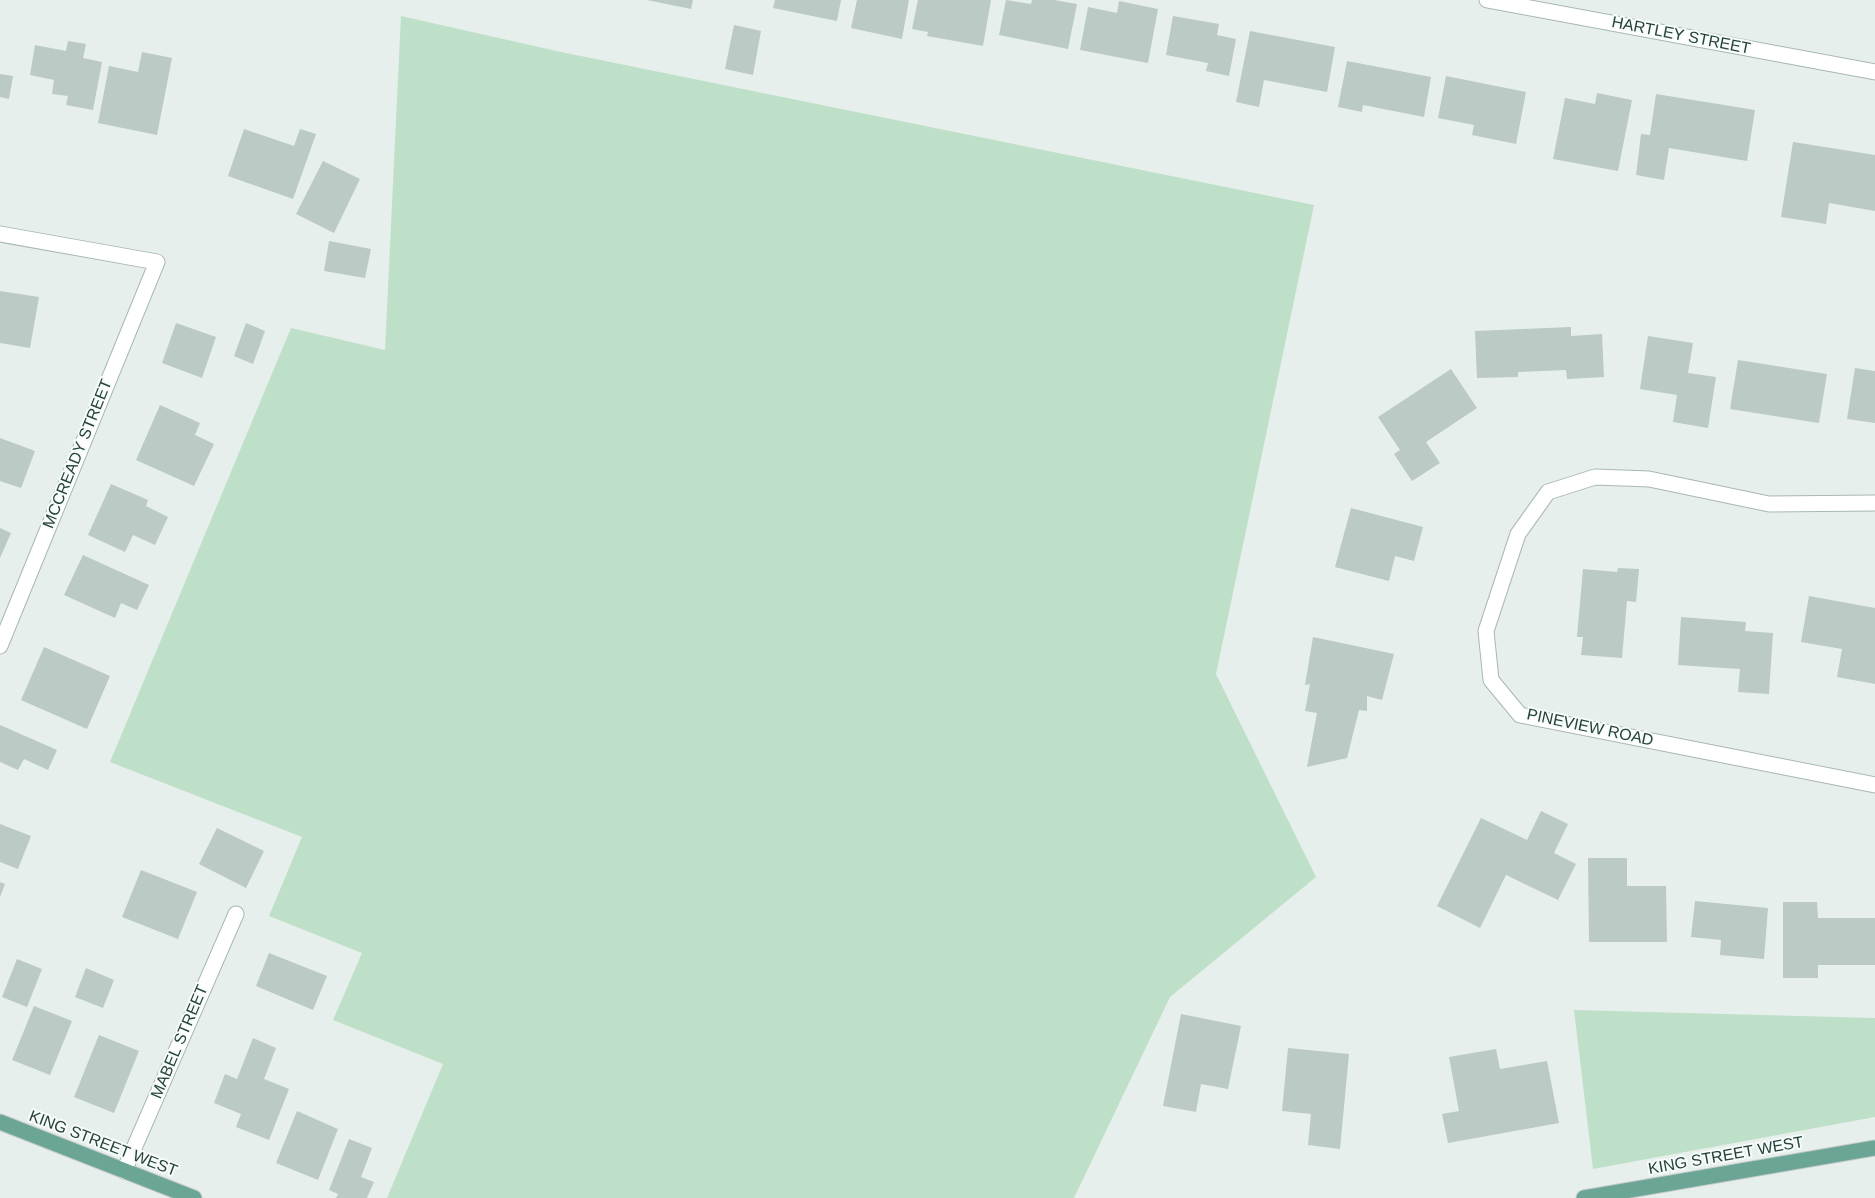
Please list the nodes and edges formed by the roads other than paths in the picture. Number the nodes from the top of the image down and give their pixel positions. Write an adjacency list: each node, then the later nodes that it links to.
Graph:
1 (1487, 0): 2 (street, HARTLEY STREET)
2 (1875, 72)
3 (0, 234): 5 (street, MCCREADY STREET)
4 (1875, 504): 6 (street, PINEVIEW ROAD)
5 (0, 646)
6 (1875, 785)
7 (236, 914): 10 (street, MABEL STREET)
8 (0, 1122): 10 (main road, KING STREET WEST)
9 (1875, 1148): 12 (main road, KING STREET WEST)
10 (124, 1171): 11 (main road, KING STREET WEST)
11 (194, 1198)
12 (1584, 1198)

